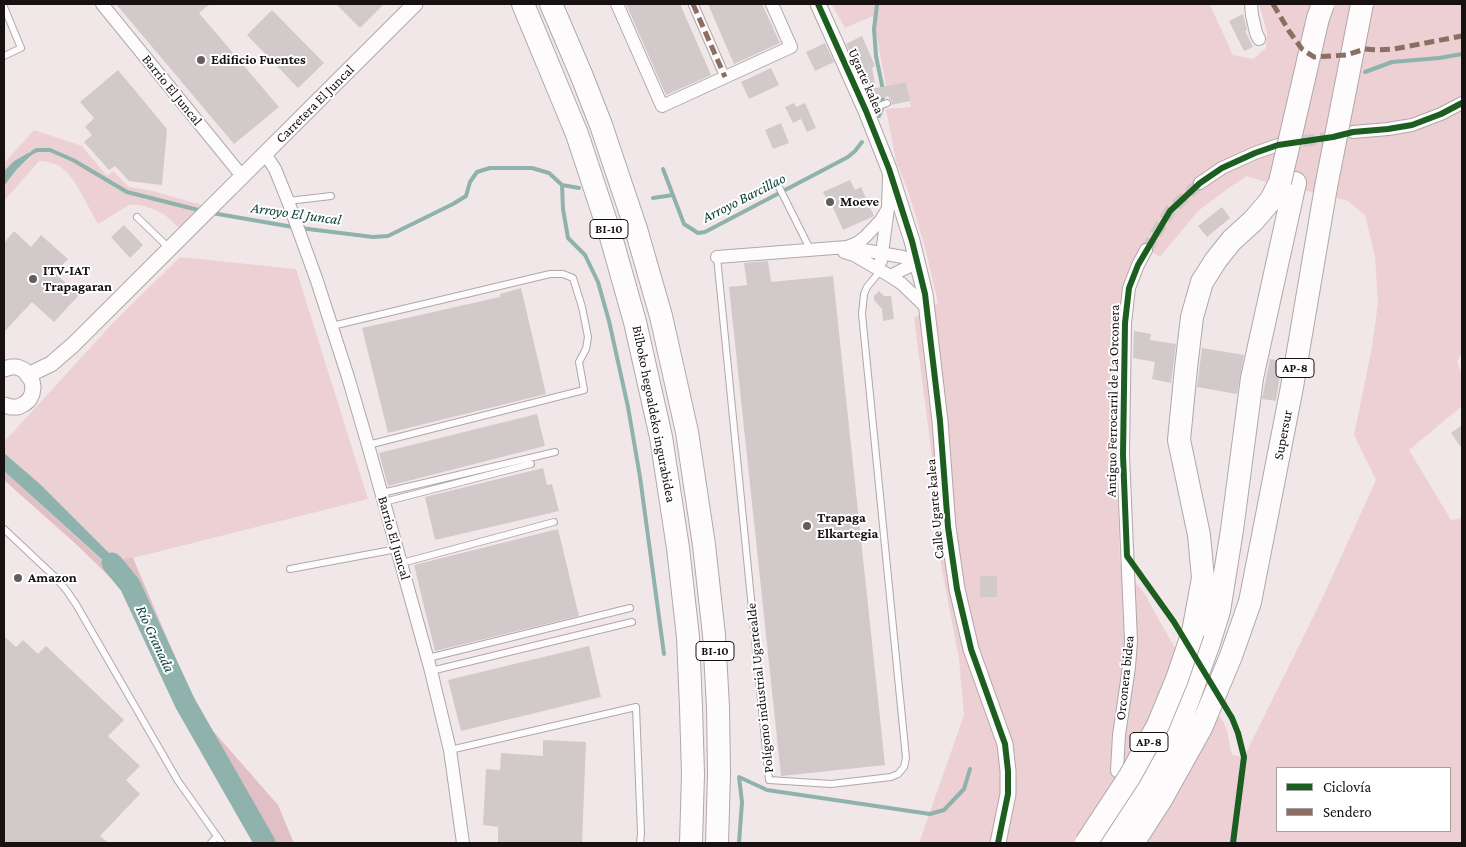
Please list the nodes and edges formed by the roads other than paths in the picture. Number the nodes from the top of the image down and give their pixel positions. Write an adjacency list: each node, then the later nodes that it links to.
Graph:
1 (102, 4): 26 (street, Barrio El Juncal)
2 (415, 4): 24 (street, Carretera El Juncal)
3 (523, 4): 71 (highway, Bilboko hegoaldeko ingurabidea / BI-10)
4 (551, 4): 15 (highway, Bilboko hegoaldeko ingurabidea / BI-10)
5 (555, 4): 15 (highway)
6 (617, 4): 18 (street)
7 (693, 4): 18 (street)
8 (772, 4): 18 (street)
9 (818, 4): 21 (street, Ugarte kalea)
10 (1252, 4): 16 (street)
11 (1323, 4): 27 (highway, AP-8, bridge)
12 (1331, 4): 27 (highway, AP-8)
13 (1362, 4): 76 (highway, Supersur / AP-8, bridge)
14 (4, 7): 17 (lane)
15 (564, 34): 72 (highway, Bilboko hegoaldeko ingurabidea / BI-10)
16 (1259, 39)
17 (4, 56)
18 (725, 77)
19 (887, 103): 21 (lane)
20 (1462, 103): 22 (street)
21 (872, 108): 25 (street, Ugarte kalea)
22 (1354, 132)
23 (1278, 145): 29 (street)
24 (265, 154): 26 (street, Carretera El Juncal); 31 (street, Barrio El Juncal)
25 (889, 169): 32 (street); 34 (street, Calle Ugarte kalea)
26 (242, 176): 36 (street, Carretera El Juncal)
27 (1287, 182): 61 (highway, AP-8); 61 (highway, AP-8)
28 (777, 183): 38 (lane)
29 (1200, 184)
30 (331, 196): 31 (lane)
31 (288, 201): 45 (street, Barrio El Juncal)
32 (888, 208): 35 (street, Polígono industrial Ugartealde); 40 (street)
33 (137, 217): 36 (lane)
34 (906, 222): 42 (street); 44 (street, Calle Ugarte kalea)
35 (847, 247): 37 (street, Polígono industrial Ugartealde); 40 (street, Polígono industrial Ugartealde)
36 (169, 248): 47 (street)
37 (828, 248): 38 (street, Polígono industrial Ugartealde); 43 (street, Polígono industrial Ugartealde)
38 (810, 249): 41 (street, Polígono industrial Ugartealde)
39 (1146, 250): 56 (street, Antiguo Ferrocarril de La Orconera)
40 (882, 253): 42 (street, Polígono industrial Ugartealde); 43 (street)
41 (717, 257): 43 (lane, Polígono industrial Ugartealde)
42 (912, 261): 43 (street, Polígono industrial Ugartealde); 44 (street)
43 (885, 273): 44 (street, Polígono industrial Ugartealde)
44 (926, 301): 73 (street, Calle Ugarte kalea)
45 (332, 326): 49 (street, Barrio El Juncal); 49 (lane)
46 (4, 369): 47 (street)
47 (28, 375): 48 (street)
48 (4, 406)
49 (368, 445): 52 (street, Barrio El Juncal)
50 (555, 452): 52 (lane)
51 (531, 464): 52 (lane)
52 (383, 498): 55 (street, Barrio El Juncal)
53 (554, 522): 57 (lane)
54 (4, 529): 66 (lane)
55 (398, 549): 57 (street, Barrio El Juncal); 58 (lane)
56 (1126, 556): 65 (street, Orconera bidea)
57 (402, 563): 62 (street, Barrio El Juncal)
58 (290, 569)
59 (630, 608): 62 (lane)
60 (632, 622): 63 (lane)
61 (1201, 637): 74 (highway, AP-8, bridge); 75 (highway, AP-8)
62 (428, 658): 63 (street, Barrio El Juncal)
63 (431, 671): 64 (street, Barrio El Juncal)
64 (450, 750): 69 (street, Barrio El Juncal); 70 (lane)
65 (1117, 771)
66 (218, 836): 67 (lane); 68 (lane)
67 (211, 843)
68 (222, 843)
69 (463, 843)
70 (640, 843)
71 (691, 843)
72 (717, 843)
73 (998, 843)
74 (1086, 843)
75 (1109, 843)
76 (1133, 843)

